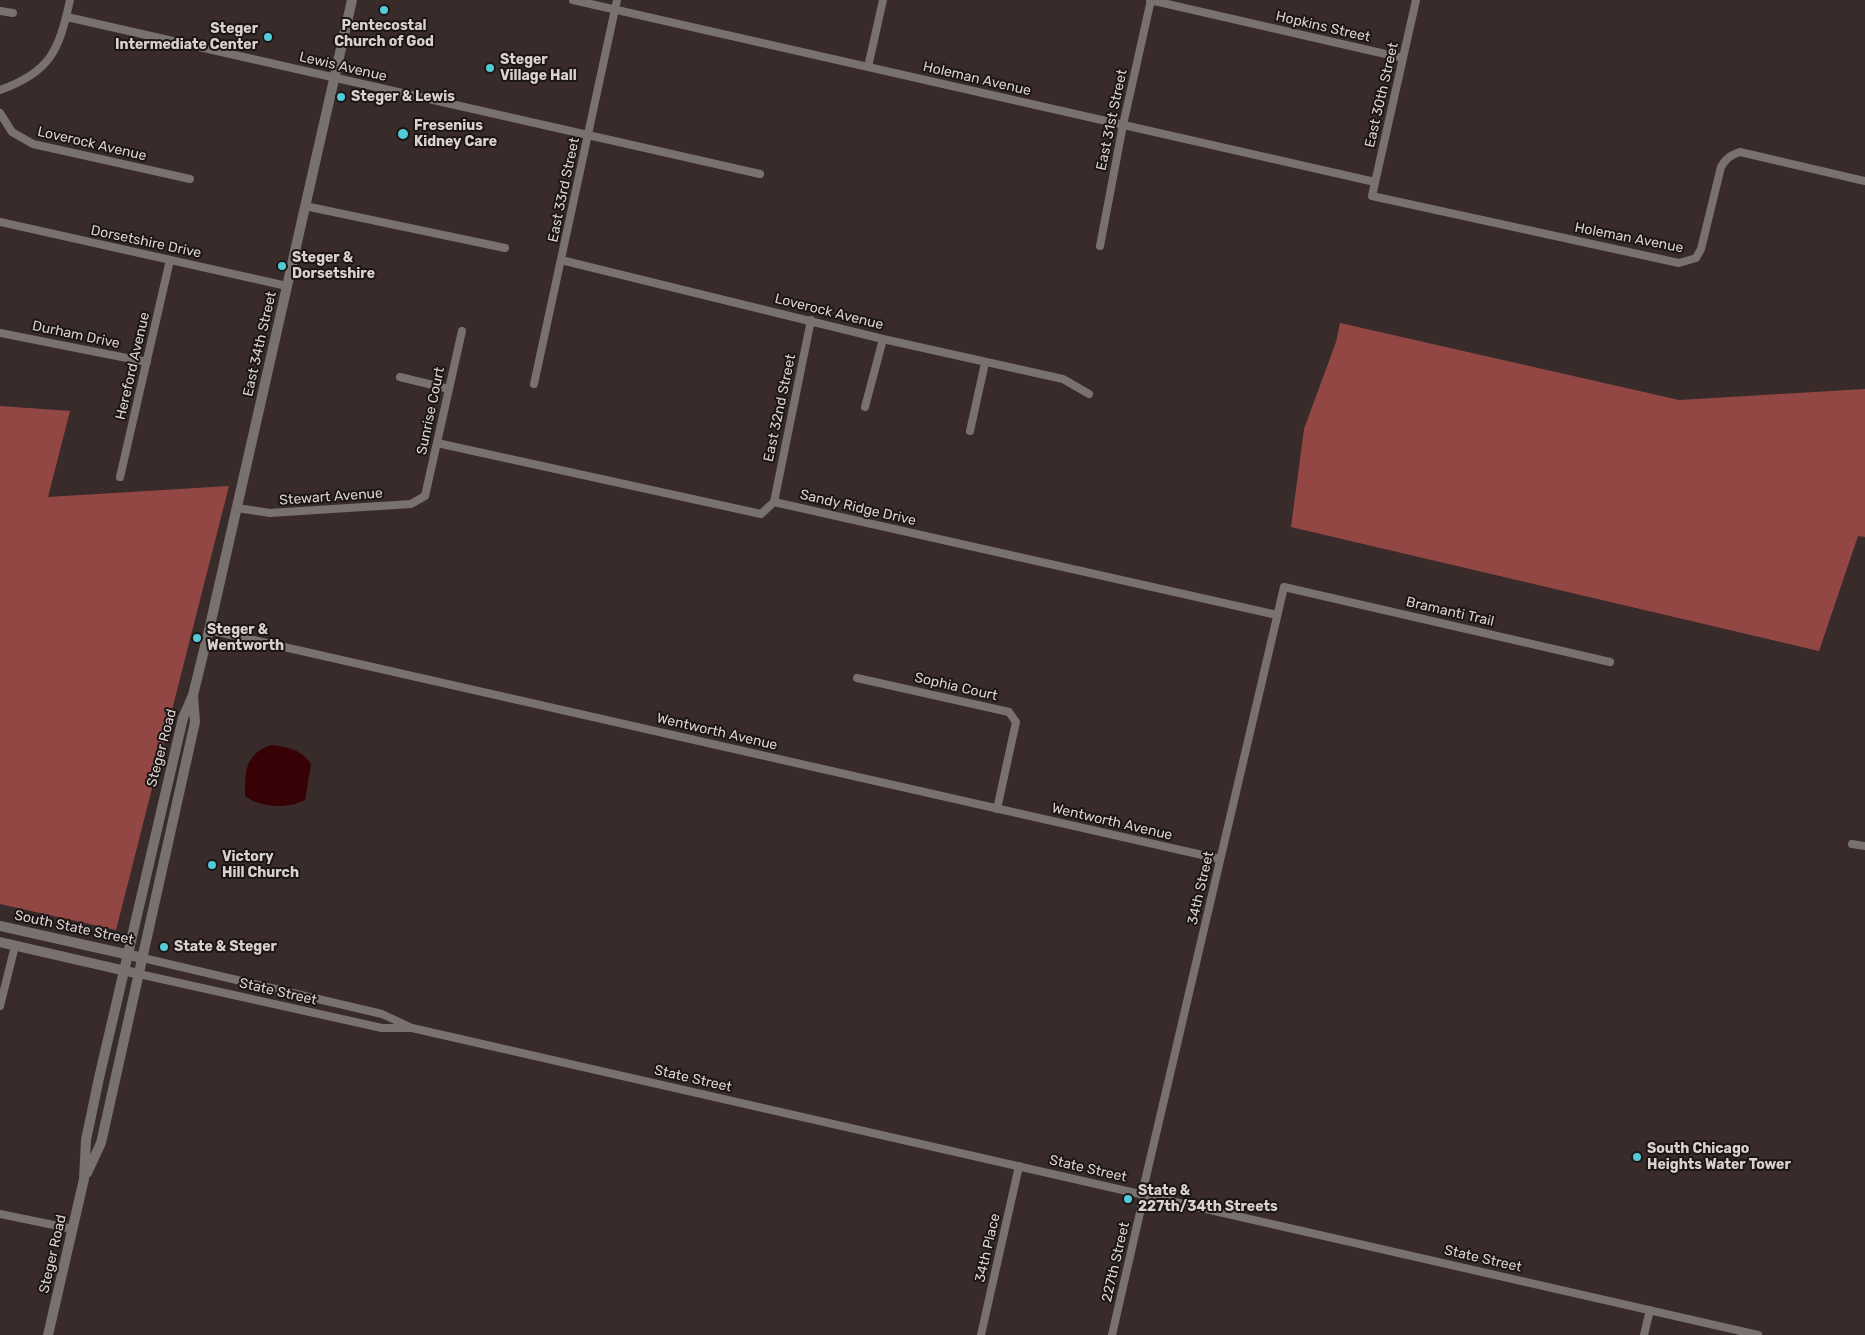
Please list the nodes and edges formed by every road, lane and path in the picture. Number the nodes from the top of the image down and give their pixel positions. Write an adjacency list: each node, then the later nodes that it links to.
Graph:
1 (70, 0): 11 (street)
2 (352, 0): 14 (street, East 34th Street)
3 (573, 0): 8 (street, Holeman Avenue)
4 (617, 0): 8 (street, East 33rd Street)
5 (883, 0): 13 (street)
6 (1151, 0): 12 (street, Hopkins Street); 17 (street, East 31st Street)
7 (1416, 0): 12 (street, East 30th Street)
8 (615, 10): 13 (street, Holeman Avenue); 18 (street, East 33rd Street)
9 (0, 11): 10 (street)
10 (13, 13)
11 (66, 17): 14 (street, Lewis Avenue); 15 (street)
12 (1403, 58): 22 (street, East 30th Street)
13 (868, 67): 17 (street, Holeman Avenue)
14 (334, 77): 18 (street, Lewis Avenue); 24 (street, East 34th Street)
15 (0, 90)
16 (0, 113): 20 (street, Loverock Avenue)
17 (1123, 125): 22 (street, Holeman Avenue); 26 (street, East 31st Street)
18 (588, 137): 19 (street, Lewis Avenue); 29 (street, East 33rd Street)
19 (760, 174)
20 (190, 179)
21 (1865, 181): 23 (street, Holeman Avenue)
22 (1375, 182): 23 (street, East 30th Street)
23 (1372, 196)
24 (305, 206): 27 (street); 30 (street, East 34th Street)
25 (0, 222): 28 (street, Dorsetshire Drive)
26 (1100, 246)
27 (505, 248)
28 (170, 260): 30 (street, Dorsetshire Drive); 35 (street, Hereford Avenue)
29 (561, 260): 31 (street, Loverock Avenue); 38 (street, East 33rd Street)
30 (287, 286): 47 (street, East 34th Street)
31 (811, 320): 34 (street, Loverock Avenue); 46 (street, East 32nd Street)
32 (462, 332): 39 (street, Sunrise Court)
33 (0, 333): 35 (street, Durham Drive)
34 (884, 339): 36 (street, Loverock Avenue); 41 (street)
35 (147, 362): 44 (street, Hereford Avenue)
36 (985, 362): 40 (street, Loverock Avenue); 42 (street)
37 (400, 377): 39 (street)
38 (534, 384)
39 (449, 390): 43 (street, Sunrise Court)
40 (1089, 394)
41 (865, 407)
42 (970, 431)
43 (437, 444): 45 (street, Sunrise Court); 46 (street)
44 (120, 478)
45 (426, 496): 47 (street, Stewart Avenue)
46 (774, 502): 49 (street, Sandy Ridge Drive)
47 (236, 508): 50 (street, East 34th Street)
48 (1284, 588): 49 (street, 34th Street); 51 (street, Bramanti Trail)
49 (1277, 614): 57 (street, 34th Street)
50 (209, 630): 53 (street, East 34th Street); 54 (street, Wentworth Avenue)
51 (1610, 662)
52 (857, 678): 54 (street, Sophia Court)
53 (193, 695): 61 (street, Steger Road); 62 (street, Steger Road)
54 (997, 809): 57 (street, Wentworth Avenue)
55 (1852, 844): 56 (street)
56 (1865, 846)
57 (1220, 859): 69 (street, 34th Street)
58 (0, 926): 61 (street, South State Street)
59 (0, 942): 60 (street)
60 (15, 946): 63 (street); 65 (street)
61 (127, 953): 62 (street, South State Street); 63 (street, Steger Road)
62 (143, 958): 64 (street, Steger Road); 66 (street, State Street)
63 (123, 971): 64 (street); 68 (street, Steger Road)
64 (139, 974): 66 (street, State Street); 68 (street, Steger Road)
65 (0, 1006)
66 (412, 1028): 67 (street, State Street)
67 (1019, 1166): 69 (street, State Street); 74 (street, 34th Place)
68 (84, 1179): 71 (street, Steger Road)
69 (1143, 1194): 72 (street, State Street); 75 (street, 227th Street)
70 (0, 1214): 71 (street)
71 (73, 1229): 73 (street, Steger Road)
72 (1650, 1310): 76 (street); 77 (street, State Street)
73 (48, 1335)
74 (981, 1335)
75 (1112, 1335)
76 (1644, 1335)
77 (1758, 1335)

